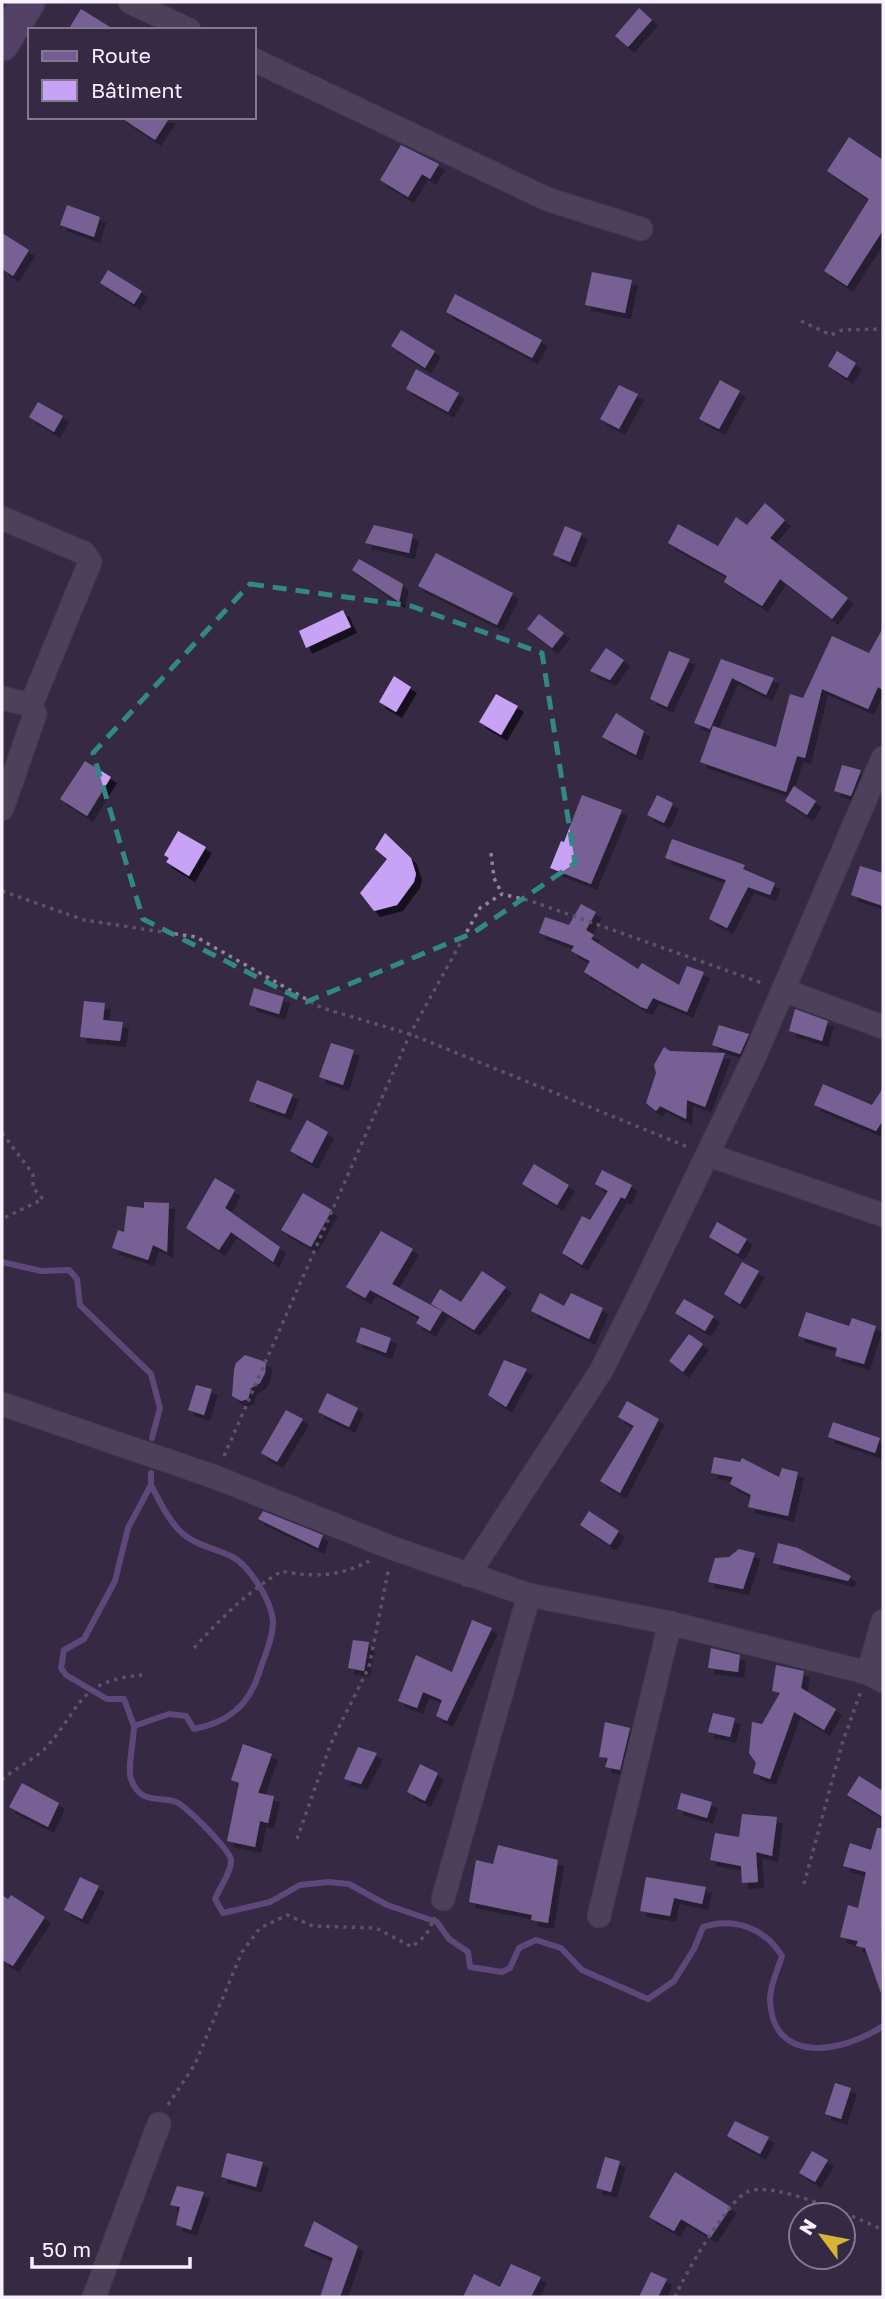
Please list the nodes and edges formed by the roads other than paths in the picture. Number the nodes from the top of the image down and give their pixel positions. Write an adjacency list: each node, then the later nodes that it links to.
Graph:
1 (28, 2): 4 (street)
2 (130, 2): 3 (street)
3 (185, 28)
4 (2, 44)
5 (256, 62): 6 (street)
6 (641, 229)
7 (2, 518): 9 (street)
8 (2, 698): 9 (street)
9 (31, 705): 11 (street)
10 (883, 758): 12 (street)
11 (2, 809)
12 (783, 990): 13 (street); 14 (street)
13 (883, 1027)
14 (709, 1155): 15 (street); 17 (street)
15 (883, 1215)
16 (2, 1404): 17 (street)
17 (468, 1575): 18 (street)
18 (529, 1595): 20 (street); 22 (street)
19 (883, 1621): 21 (street)
20 (670, 1623): 21 (street); 23 (street)
21 (876, 1677)
22 (443, 1899)
23 (599, 1916)
24 (159, 2124): 25 (street)
25 (94, 2297)

